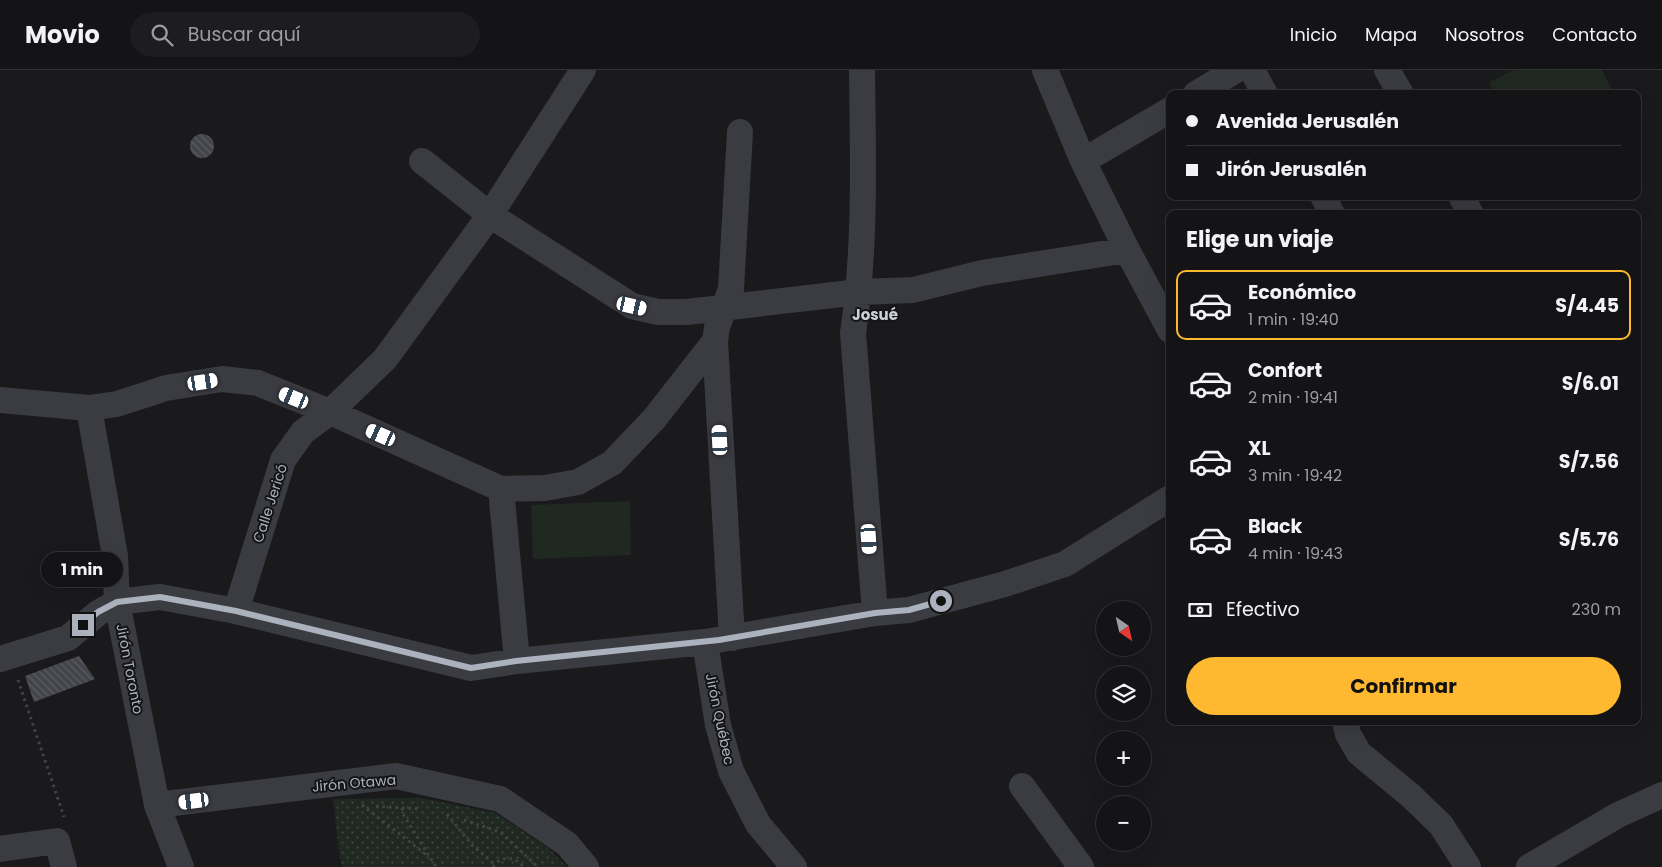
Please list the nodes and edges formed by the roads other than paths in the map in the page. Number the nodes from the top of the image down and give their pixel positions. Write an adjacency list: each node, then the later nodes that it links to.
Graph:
1 (583, 70): 12 (street, Calle Jericó)
2 (862, 70): 14 (street)
3 (1045, 70): 11 (street)
4 (1236, 70): 6 (street)
5 (1252, 70): 7 (street)
6 (1203, 90)
7 (1263, 90)
8 (1166, 112): 11 (street)
9 (740, 132): 15 (street)
10 (422, 161): 12 (street)
11 (1083, 162): 13 (street)
12 (490, 215): 15 (street); 20 (street, Calle Jericó)
13 (1127, 250): 14 (street); 16 (street)
14 (859, 292): 15 (street); 25 (street)
15 (725, 308): 17 (street)
16 (1166, 323)
17 (715, 341): 21 (street); 26 (street)
18 (0, 400): 19 (street)
19 (89, 408): 20 (street); 23 (street, Jirón Toronto)
20 (330, 412): 21 (street); 24 (street, Calle Jericó)
21 (502, 489): 29 (street)
22 (1166, 500): 25 (street)
23 (117, 602): 24 (street); 28 (street); 33 (street, Jirón Toronto)
24 (236, 611): 29 (street)
25 (875, 613): 26 (street)
26 (732, 638): 27 (street)
27 (706, 642): 29 (street); 38 (street, Jirón Québec)
28 (5, 658)
29 (516, 661)
30 (1346, 725): 40 (street)
31 (1022, 786): 39 (street)
32 (1662, 795): 41 (street)
33 (157, 806): 36 (street, Jirón Toronto); 37 (street, Jirón Otawa)
34 (0, 850): 35 (street)
35 (64, 867)
36 (181, 867)
37 (586, 867)
38 (794, 867)
39 (1081, 867)
40 (1468, 867)
41 (1529, 867)

